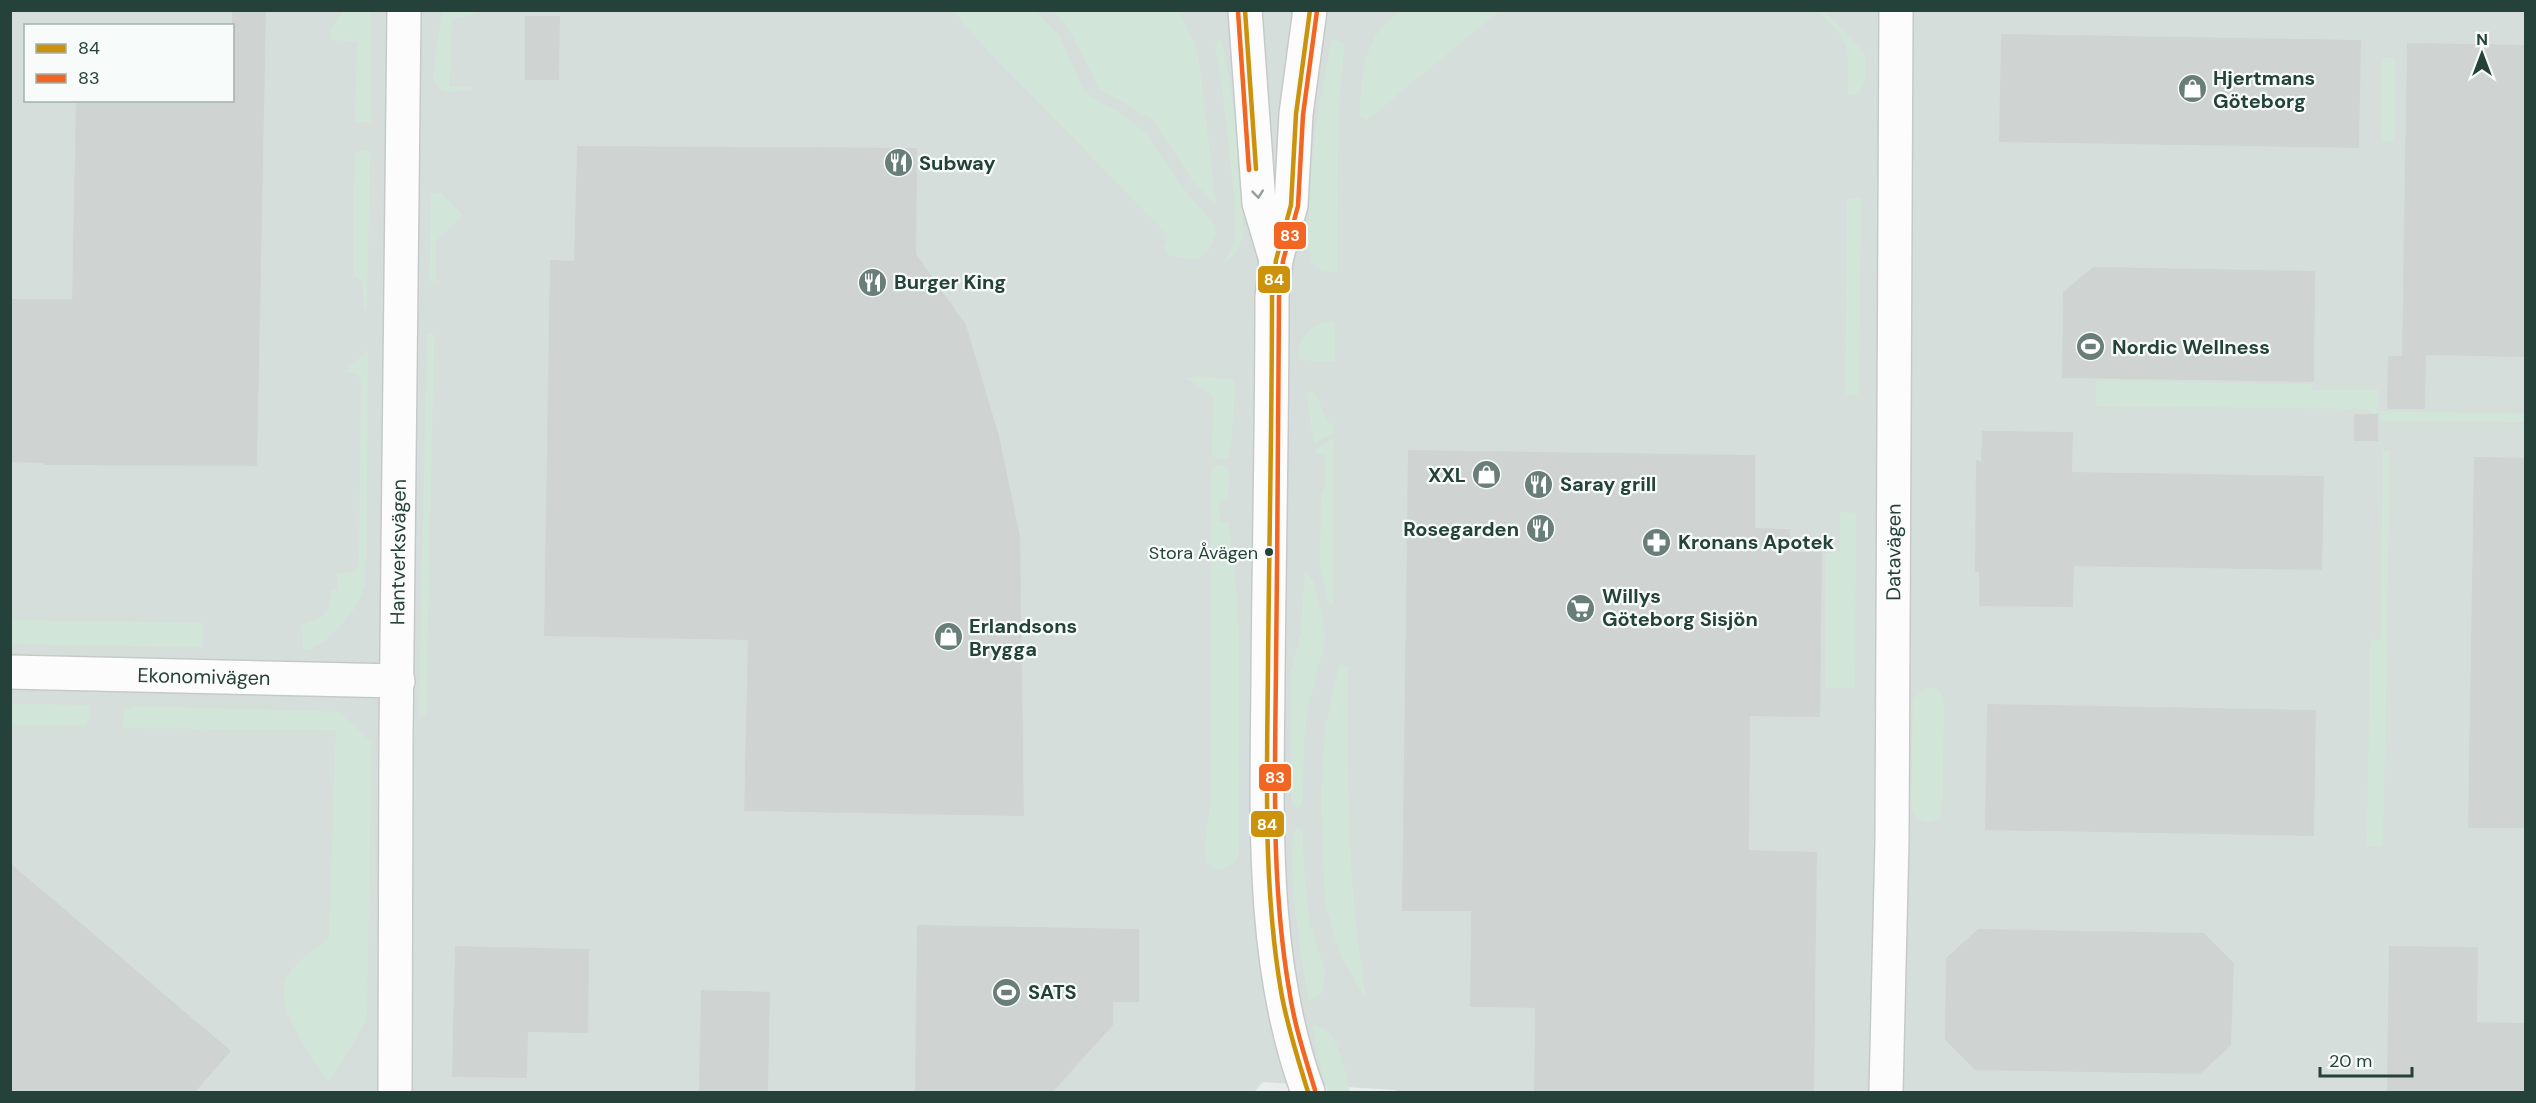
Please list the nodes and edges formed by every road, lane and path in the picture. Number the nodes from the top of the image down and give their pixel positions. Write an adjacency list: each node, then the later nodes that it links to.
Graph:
1 (405, 10): 7 (street, Hantverksvägen)
2 (1245, 10): 5 (street, one-way to 5)
3 (1310, 10): 5 (street)
4 (1896, 10): 12 (street, Datavägen)
5 (1276, 260): 8 (street)
6 (10, 672): 7 (street, Ekonomivägen)
7 (398, 681): 9 (street, Hantverksvägen)
8 (1293, 1052): 10 (street); 11 (street)
9 (395, 1092)
10 (1289, 1092)
11 (1308, 1092)
12 (1886, 1092)

